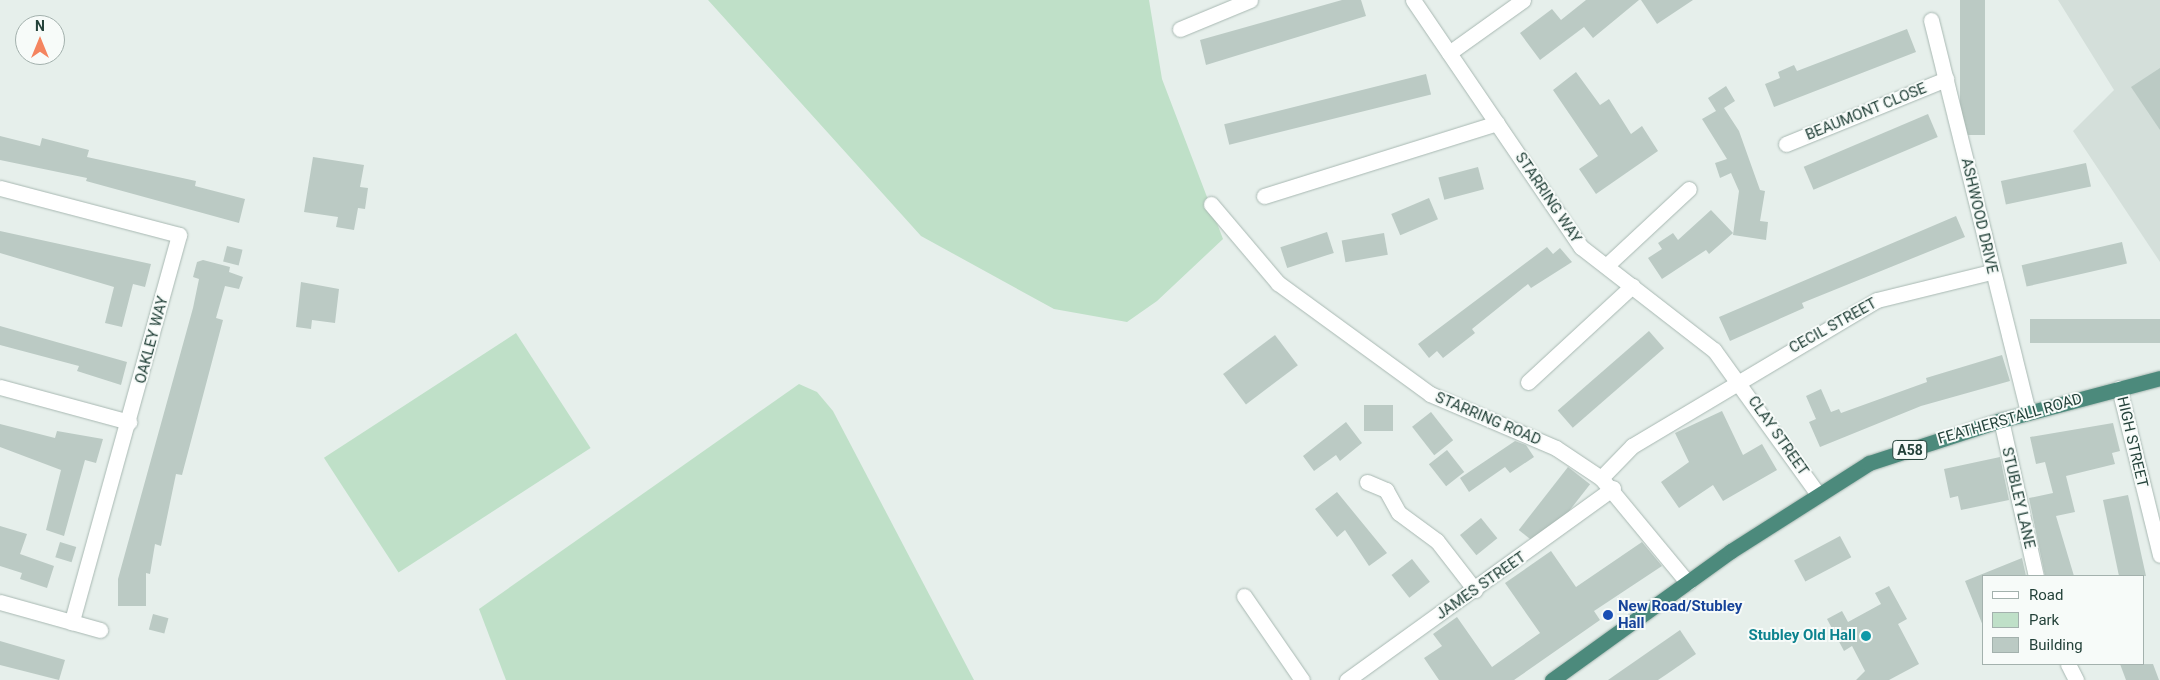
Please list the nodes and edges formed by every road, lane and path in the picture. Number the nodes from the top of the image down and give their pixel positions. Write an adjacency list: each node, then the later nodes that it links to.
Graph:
1 (1250, 0): 5 (street)
2 (1413, 0): 6 (street, STARRING WAY)
3 (1523, 0): 6 (street)
4 (1931, 20): 7 (street, ASHWOOD DRIVE)
5 (1180, 29)
6 (1449, 53): 8 (street, STARRING WAY)
7 (1946, 79): 9 (street, BEAUMONT CLOSE); 15 (street, ASHWOOD DRIVE)
8 (1497, 123): 12 (street); 14 (street, STARRING WAY)
9 (1786, 144)
10 (0, 188): 24 (street, OAKLEY WAY)
11 (1689, 189): 14 (street)
12 (1264, 196)
13 (1211, 204): 26 (street, STARRING ROAD)
14 (1606, 266): 16 (street, STARRING WAY)
15 (1991, 272): 18 (street, CECIL STREET); 22 (street, ASHWOOD DRIVE)
16 (1632, 286): 18 (street, STARRING WAY); 19 (street)
17 (2160, 378): 21 (highway, FEATHERSTALL ROAD / A58)
18 (1738, 379): 26 (street, CECIL STREET); 27 (street, CLAY STREET)
19 (1528, 382)
20 (0, 387): 24 (street)
21 (2120, 388): 22 (highway, FEATHERSTALL ROAD / A58); 28 (street, HIGH STREET)
22 (2028, 412): 23 (highway, FEATHERSTALL ROAD / A58)
23 (2001, 420): 27 (highway, FEATHERSTALL ROAD / A58); 29 (street, STUBLEY LANE)
24 (129, 422): 34 (street, OAKLEY WAY)
25 (1367, 482): 31 (street)
26 (1607, 483): 30 (street, STARRING ROAD); 31 (street, JAMES STREET)
27 (1817, 493): 30 (highway, FEATHERSTALL ROAD / A58)
28 (2160, 555)
29 (2036, 575)
30 (1688, 583): 39 (highway, A58)
31 (1475, 590): 38 (street, JAMES STREET)
32 (1244, 596): 37 (street)
33 (0, 602): 34 (street)
34 (72, 622): 35 (street)
35 (100, 630)
36 (2068, 665): 40 (street)
37 (1302, 680)
38 (1347, 680)
39 (1552, 680)
40 (2076, 680)

